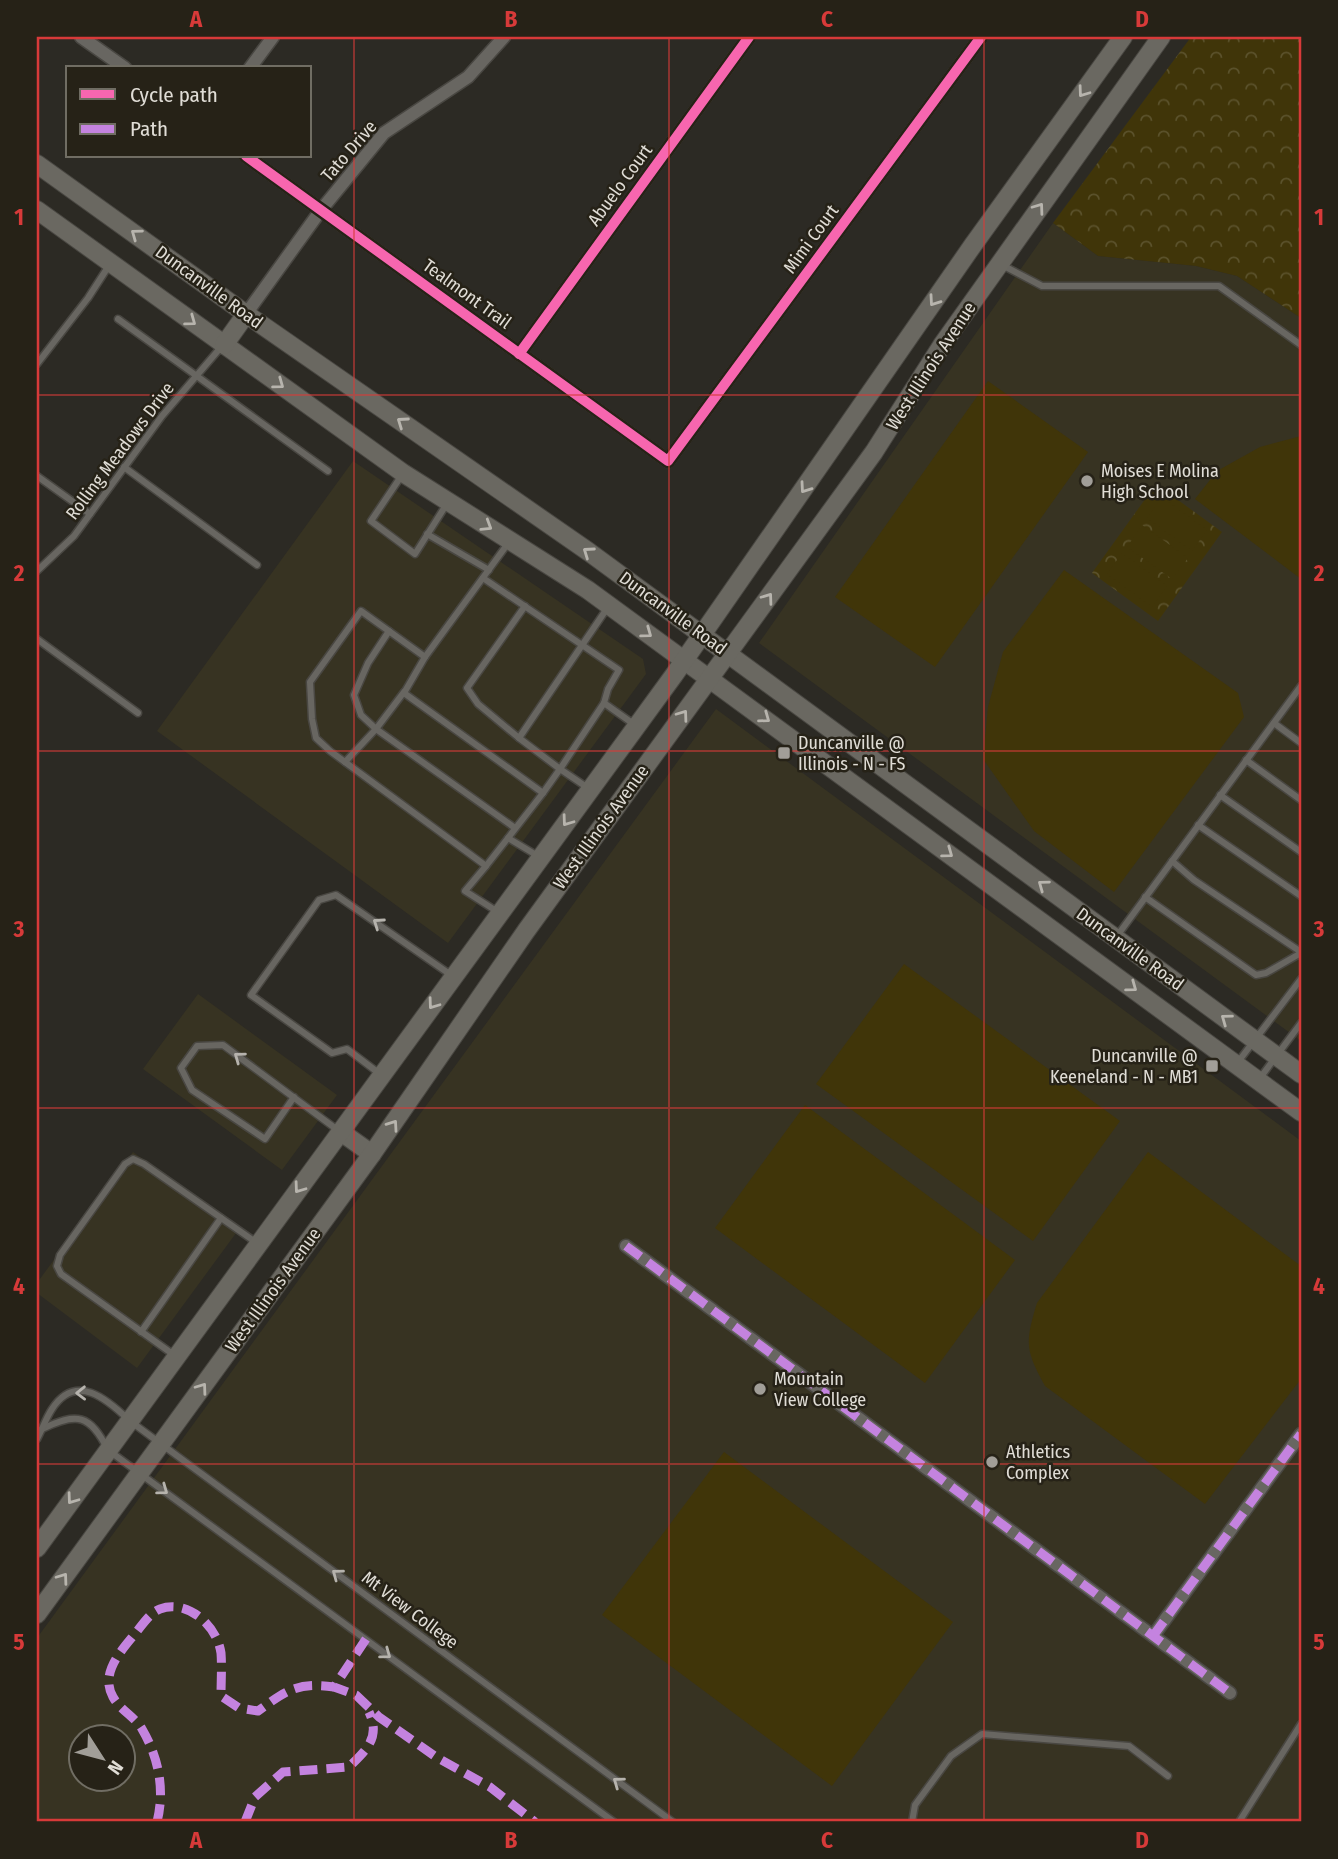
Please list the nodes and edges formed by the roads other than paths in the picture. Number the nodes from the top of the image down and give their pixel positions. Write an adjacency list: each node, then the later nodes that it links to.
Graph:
1 (81, 37): 8 (street)
2 (273, 37): 9 (street)
3 (504, 37): 13 (street, Tato Drive)
4 (749, 37): 21 (street, Abuelo Court)
5 (981, 37): 24 (street, Mimi Court)
6 (1123, 37): 14 (main road, West Illinois Avenue, one-way to 14)
7 (1161, 37): 16 (main road, West Illinois Avenue, one-way to 7)
8 (122, 66)
9 (251, 66)
10 (249, 158): 13 (street, Tealmont Trail)
11 (37, 164): 17 (main road, Duncanville Road, one-way to 11)
12 (37, 210): 15 (main road, Duncanville Road)
13 (321, 210): 17 (street, Tato Drive); 21 (street, Tealmont Trail)
14 (973, 245): 16 (main road); 40 (main road, West Illinois Avenue, one-way to 40)
15 (111, 263): 19 (main road, Duncanville Road, one-way to 19); 22 (lane)
16 (999, 263): 20 (lane); 43 (main road, West Illinois Avenue, one-way to 16)
17 (246, 314): 19 (main road); 40 (main road, Duncanville Road, one-way to 17)
18 (118, 319): 23 (lane)
19 (224, 345): 23 (lane, Rolling Meadows Drive); 27 (main road, Duncanville Road, one-way to 27)
20 (1301, 345)
21 (519, 354): 24 (street, Tealmont Trail)
22 (37, 364)
23 (196, 374): 25 (lane, Rolling Meadows Drive); 26 (lane)
24 (668, 461)
25 (124, 467): 30 (lane, Rolling Meadows Drive); 33 (lane)
26 (328, 471)
27 (403, 473): 29 (main road, Duncanville Road); 31 (lane)
28 (37, 476): 30 (lane)
29 (448, 502): 31 (lane); 32 (main road, Duncanville Road, one-way to 32)
30 (90, 514): 34 (lane, Rolling Meadows Drive)
31 (427, 534): 35 (lane)
32 (510, 541): 35 (lane); 37 (main road, Duncanville Road)
33 (257, 565)
34 (37, 570)
35 (489, 570): 36 (lane)
36 (483, 578): 38 (lane); 44 (lane)
37 (609, 605): 42 (lane); 45 (main road, Duncanville Road, one-way to 45)
38 (524, 606): 42 (lane); 54 (lane)
39 (389, 631): 44 (lane); 53 (lane); 57 (lane)
40 (704, 634): 43 (main road, Duncanville Road); 45 (main road, West Illinois Avenue)
41 (37, 639): 50 (lane)
42 (582, 645): 49 (lane); 54 (lane)
43 (728, 653): 46 (main road, West Illinois Avenue); 74 (main road, Duncanville Road, one-way to 43)
44 (425, 657): 48 (lane)
45 (685, 660): 46 (main road, Duncanville Road); 52 (main road, West Illinois Avenue)
46 (710, 678): 73 (main road, West Illinois Avenue, one-way to 46); 81 (main road, Duncanville Road, one-way to 81)
47 (1301, 685): 51 (lane)
48 (404, 692): 53 (lane); 60 (lane)
49 (604, 703): 52 (lane); 58 (lane)
50 (138, 713)
51 (1274, 723): 55 (lane); 56 (lane)
52 (636, 726): 59 (main road, West Illinois Avenue)
53 (376, 729): 57 (lane); 64 (lane)
54 (519, 738): 58 (lane)
55 (1301, 743)
56 (1246, 760): 61 (lane); 62 (lane)
57 (345, 762): 69 (lane)
58 (560, 769): 59 (lane); 60 (lane)
59 (590, 789): 67 (main road, West Illinois Avenue, one-way to 67)
60 (543, 793): 64 (lane)
61 (1220, 795): 63 (lane); 66 (lane)
62 (1301, 800)
63 (1198, 825): 68 (lane); 70 (lane)
64 (514, 828): 65 (lane)
65 (508, 838): 67 (lane); 69 (lane)
66 (1301, 852)
67 (540, 858): 72 (main road, West Illinois Avenue)
68 (1172, 861): 71 (lane); 75 (lane)
69 (486, 866): 72 (lane)
70 (1301, 896)
71 (1145, 897): 74 (lane); 75 (lane)
72 (500, 913): 73 (main road); 76 (main road, West Illinois Avenue)
73 (526, 931): 88 (main road, West Illinois Avenue, one-way to 73)
74 (1116, 938): 79 (main road, Duncanville Road, one-way to 74)
75 (1301, 953)
76 (453, 977): 83 (main road, West Illinois Avenue, one-way to 83); 83 (lane, one-way to 83)
77 (1301, 979): 79 (lane)
78 (1301, 1023): 80 (lane)
79 (1254, 1040): 80 (main road, Duncanville Road); 81 (lane)
80 (1277, 1056): 82 (main road, Duncanville Road); 84 (lane)
81 (1237, 1064): 84 (main road, Duncanville Road)
82 (1301, 1074)
83 (382, 1075): 87 (main road, West Illinois Avenue)
84 (1258, 1079): 86 (main road, Duncanville Road)
85 (294, 1097): 85 (lane, one-way to 85); 87 (lane)
86 (1301, 1112)
87 (341, 1132): 88 (main road); 90 (main road, West Illinois Avenue, one-way to 90)
88 (372, 1154): 98 (main road, West Illinois Avenue, one-way to 88)
89 (221, 1218): 90 (lane); 92 (lane); 92 (lane)
90 (258, 1244): 93 (main road, West Illinois Avenue)
91 (626, 1246): 103 (street)
92 (141, 1332): 93 (lane)
93 (176, 1356): 94 (main road, West Illinois Avenue)
94 (130, 1421): 95 (lane, Mt View College, one-way to 95); 98 (lane, Mt View College); 99 (main road, West Illinois Avenue)
95 (39, 1427): 97 (lane, Mt View College); 99 (lane)
96 (1301, 1434): 103 (street)
97 (37, 1439)
98 (161, 1443): 100 (main road, West Illinois Avenue); 108 (lane, Mt View College, one-way to 98)
99 (108, 1450): 100 (lane); 101 (main road, West Illinois Avenue, one-way to 101)
100 (140, 1473): 102 (main road, West Illinois Avenue, one-way to 100); 107 (lane, one-way to 107)
101 (37, 1548)
102 (37, 1615)
103 (1153, 1636): 104 (street)
104 (1230, 1693)
105 (1301, 1724): 110 (lane)
106 (1168, 1776): 109 (lane)
107 (614, 1822)
108 (673, 1822)
109 (912, 1822)
110 (1239, 1822)

